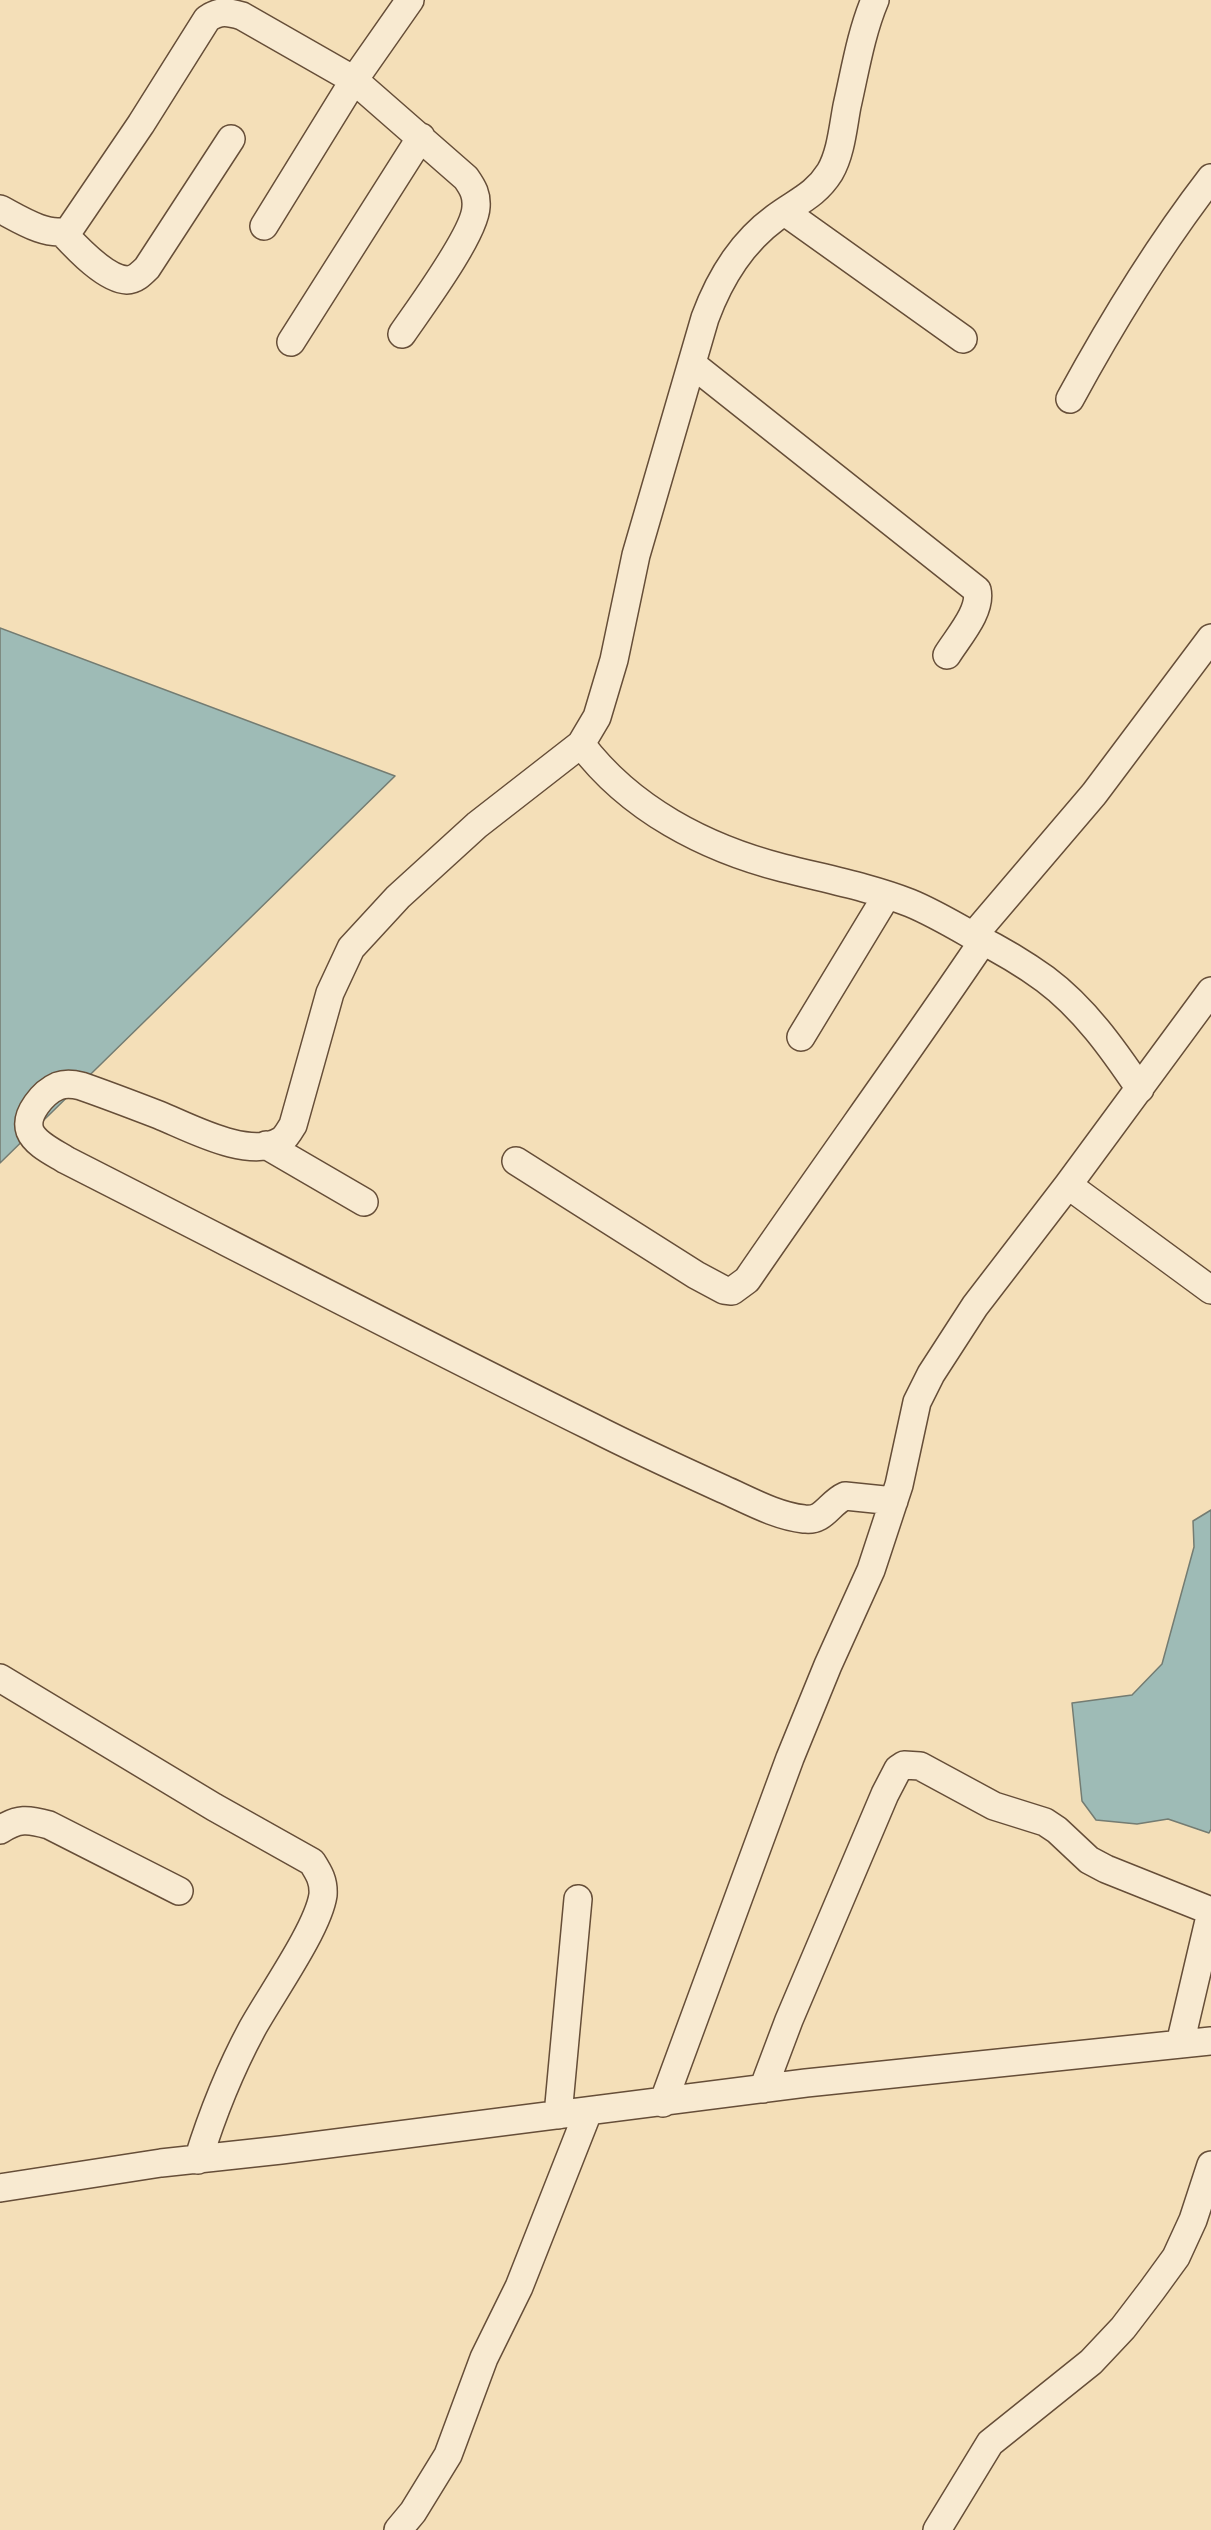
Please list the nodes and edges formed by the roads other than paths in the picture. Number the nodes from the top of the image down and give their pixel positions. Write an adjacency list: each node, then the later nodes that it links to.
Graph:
1 (410, 0): 3 (street)
2 (875, 0): 8 (street)
3 (354, 80): 4 (street); 9 (street); 10 (street)
4 (422, 137): 11 (street); 13 (street)
5 (231, 139): 10 (street)
6 (1211, 178): 15 (street)
7 (0, 208): 10 (street)
8 (785, 212): 12 (street); 14 (street)
9 (264, 226)
10 (62, 232)
11 (402, 334)
12 (963, 339)
13 (291, 342)
14 (692, 364): 17 (street); 18 (street)
15 (1070, 399)
16 (1211, 638): 20 (street)
17 (947, 655)
18 (576, 748): 19 (street); 24 (street)
19 (887, 895): 20 (street); 22 (street)
20 (978, 938): 23 (street); 25 (street)
21 (1211, 991): 23 (street)
22 (801, 1037)
23 (1140, 1089): 26 (street)
24 (266, 1145): 27 (street); 29 (street)
25 (516, 1161)
26 (1068, 1185): 28 (street); 29 (street)
27 (364, 1202)
28 (1211, 1290)
29 (894, 1501): 38 (street)
30 (0, 1678): 41 (street)
31 (0, 1830): 32 (street)
32 (179, 1891)
33 (578, 1899): 40 (street)
34 (1211, 1911): 36 (street); 37 (street)
35 (1211, 2041): 36 (street)
36 (1180, 2044): 37 (street)
37 (764, 2089): 38 (street)
38 (663, 2103): 39 (street)
39 (588, 2112): 40 (street); 45 (street)
40 (558, 2115): 41 (street)
41 (198, 2160): 43 (street)
42 (1211, 2165): 44 (street)
43 (0, 2188)
44 (948, 2525)
45 (398, 2530)

